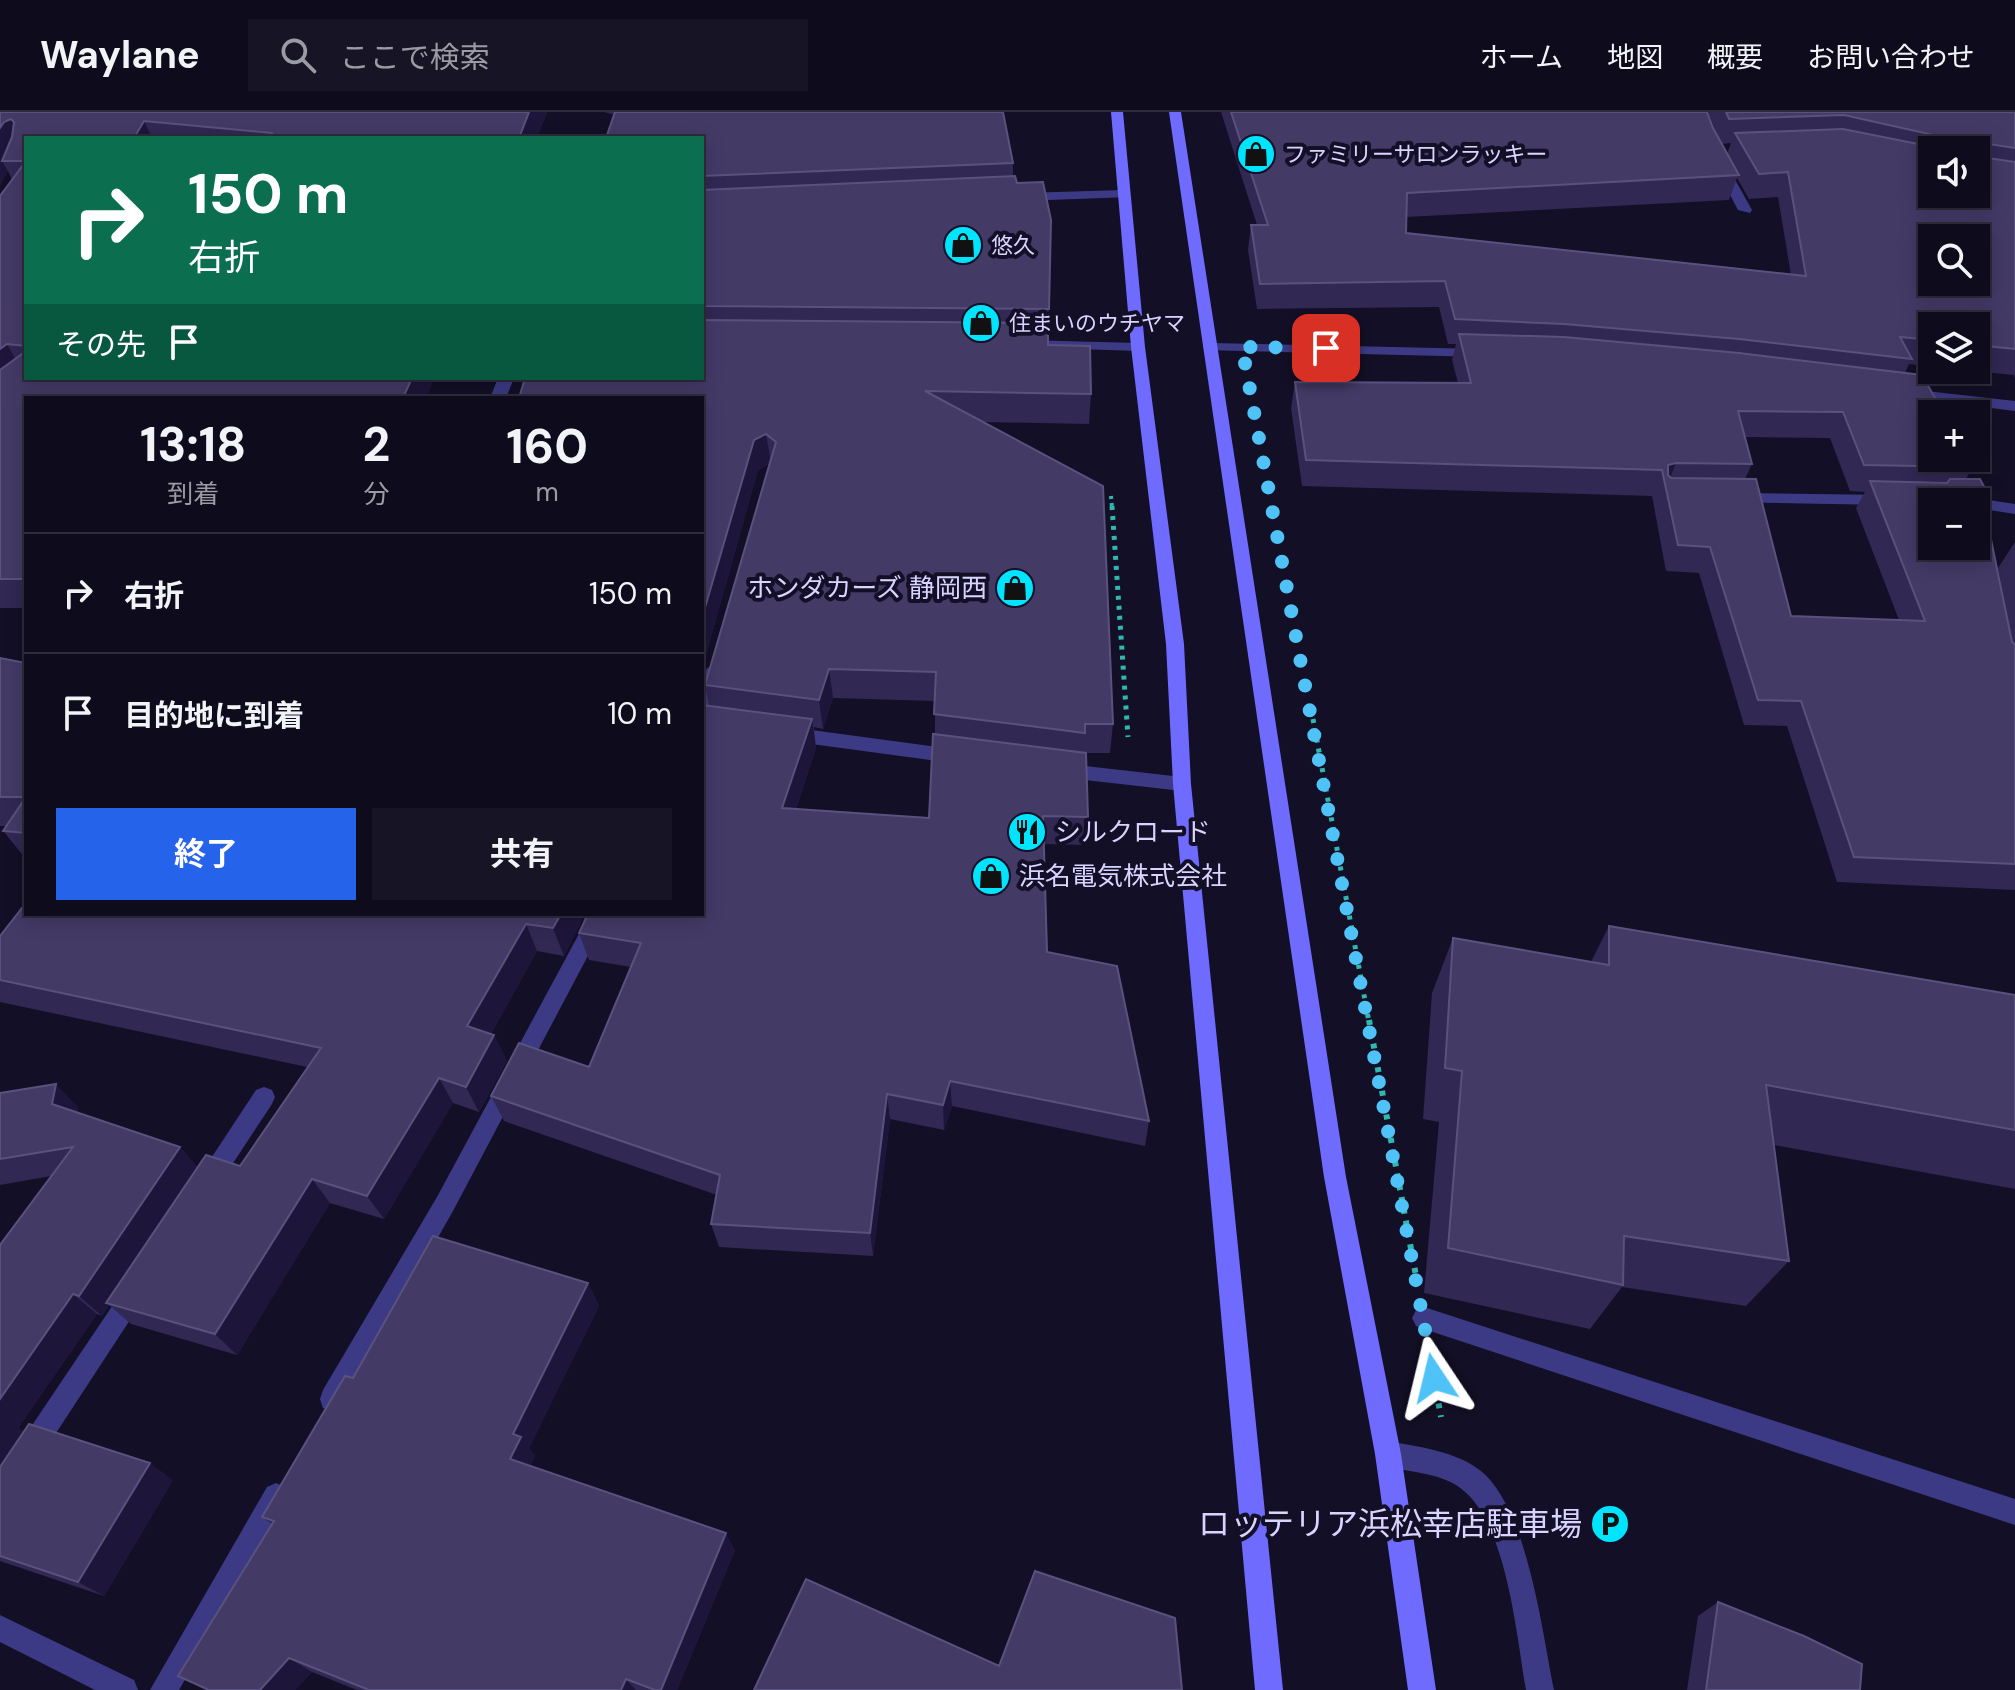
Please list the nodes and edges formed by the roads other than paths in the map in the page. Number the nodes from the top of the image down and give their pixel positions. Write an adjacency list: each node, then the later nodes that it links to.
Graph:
1 (1117, 112): 6 (street)
2 (1699, 112): 4 (street)
3 (1177, 114): 11 (street)
4 (1713, 151): 5 (street); 8 (street)
5 (1728, 151)
6 (1125, 194): 7 (street); 10 (street)
7 (1013, 198)
8 (1745, 210)
9 (1004, 343): 10 (street)
10 (1138, 347): 24 (street)
11 (1210, 347): 12 (street); 31 (street)
12 (1499, 354)
13 (1890, 392): 14 (street)
14 (2015, 406)
15 (1712, 498): 16 (street)
16 (1897, 500)
17 (2015, 509): 18 (street)
18 (1990, 510)
19 (719, 652): 20 (street)
20 (707, 720)
21 (763, 731): 22 (street)
22 (978, 759)
23 (1039, 767): 24 (street)
24 (1182, 784): 38 (street)
25 (595, 916): 30 (street)
26 (264, 1097): 27 (street)
27 (194, 1204)
28 (150, 1270): 33 (street)
29 (1424, 1318): 34 (street)
30 (320, 1420)
31 (1388, 1454): 39 (street); 40 (street)
32 (289, 1474): 37 (street)
33 (0, 1496)
34 (2015, 1512)
35 (0, 1628): 36 (street)
36 (124, 1690)
37 (164, 1690)
38 (1269, 1690)
39 (1422, 1690)
40 (1540, 1690)

